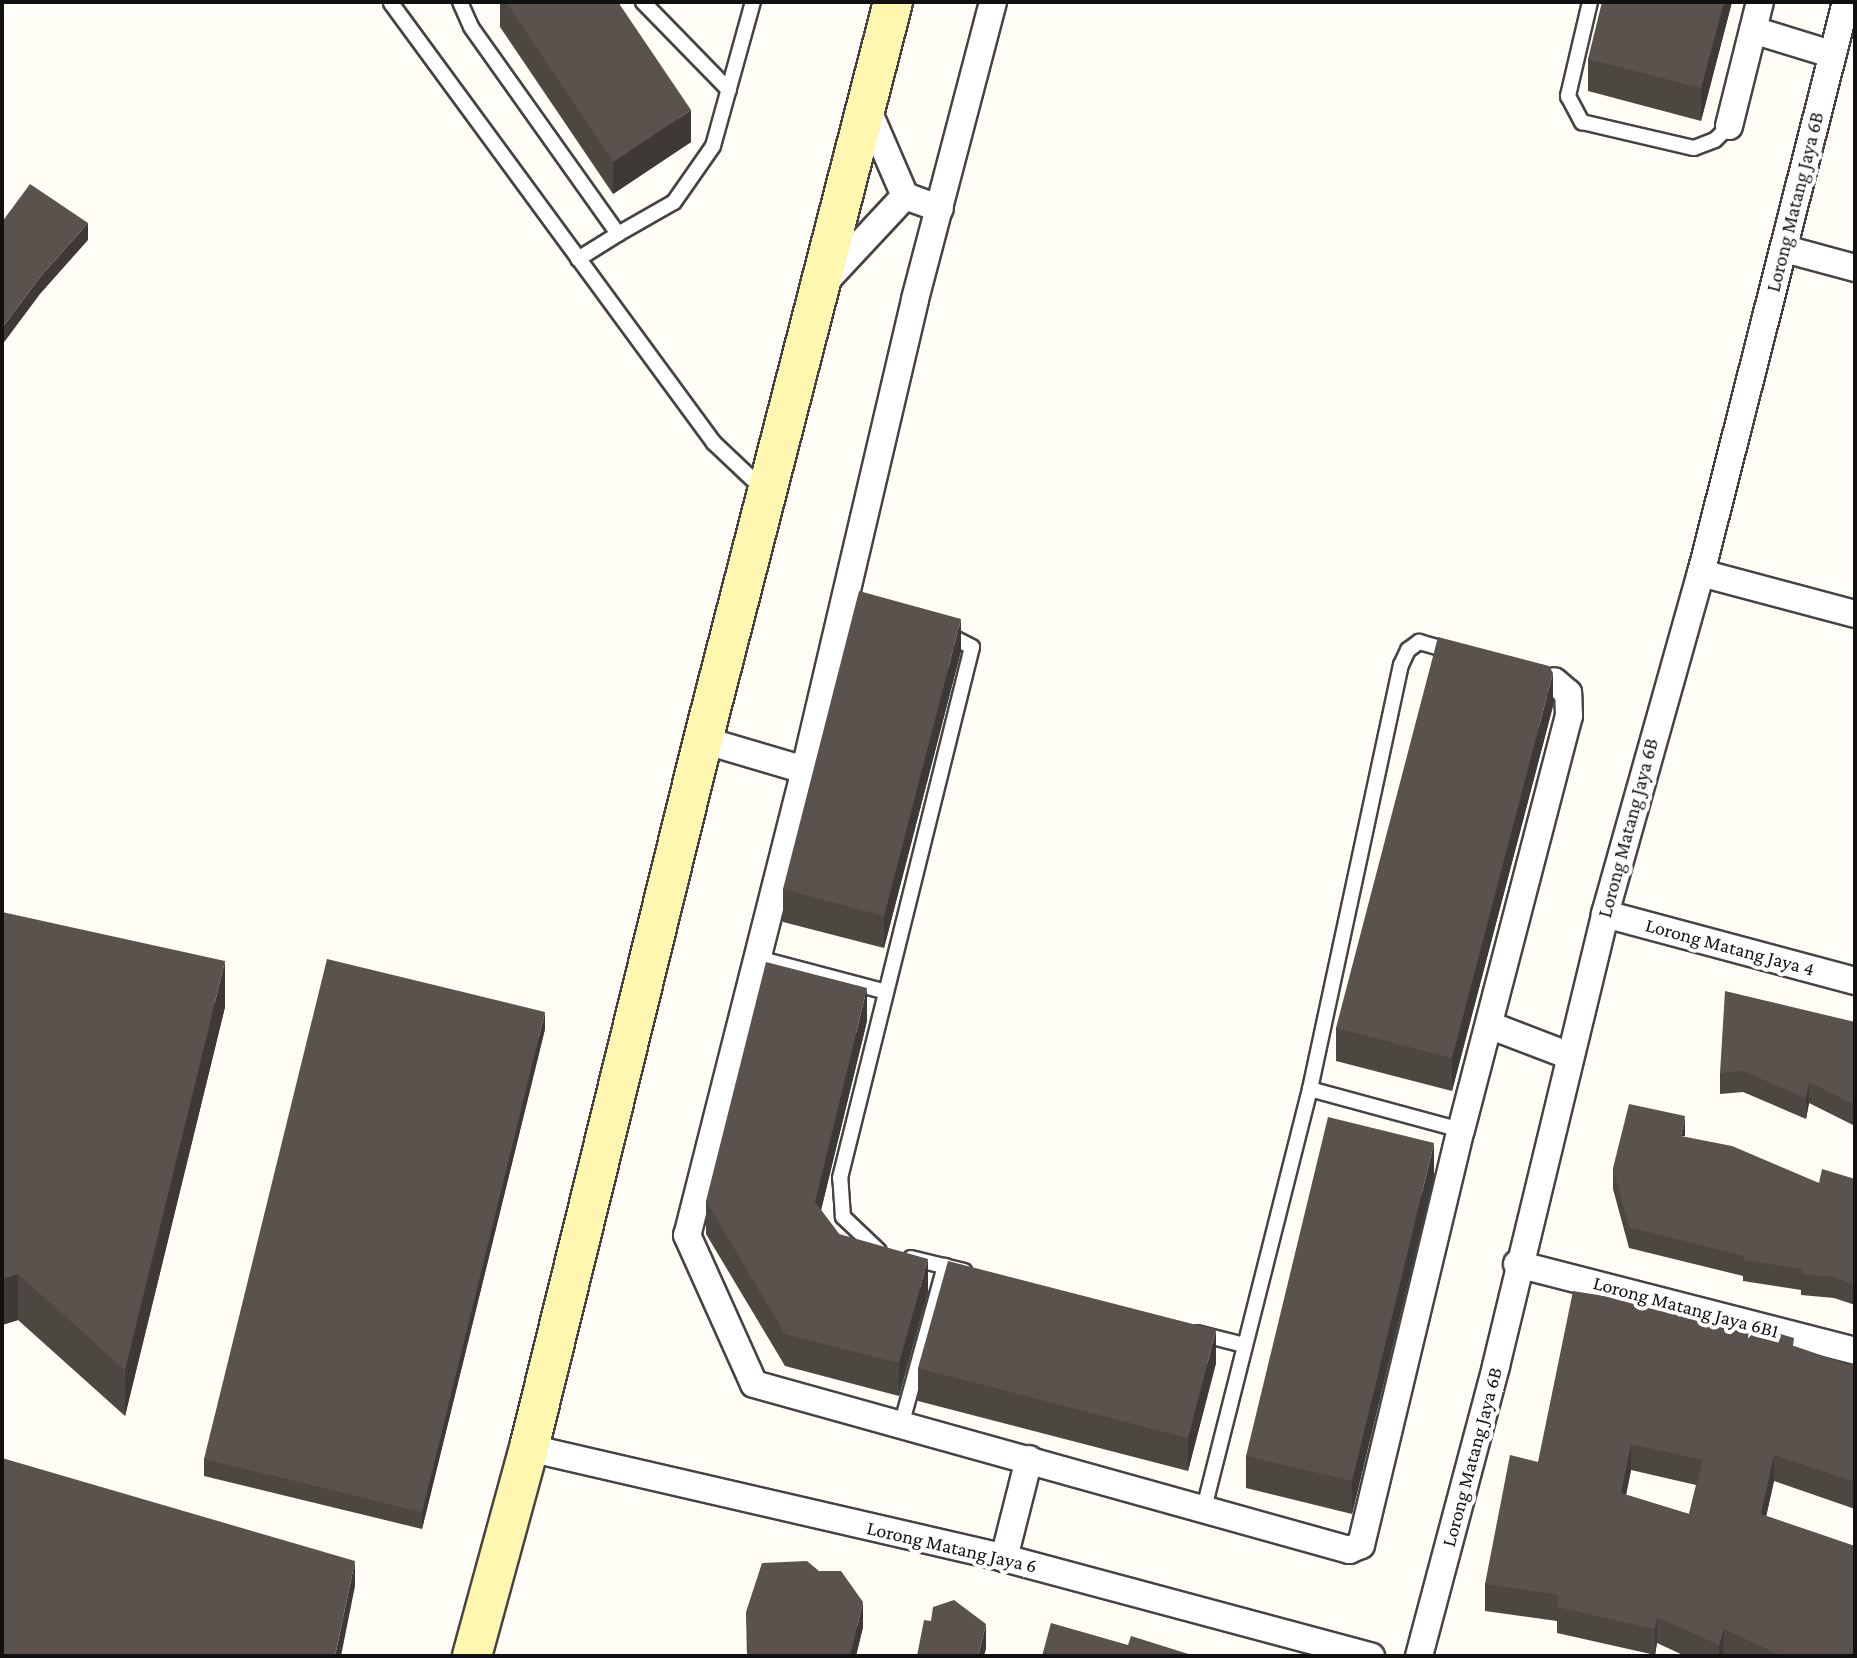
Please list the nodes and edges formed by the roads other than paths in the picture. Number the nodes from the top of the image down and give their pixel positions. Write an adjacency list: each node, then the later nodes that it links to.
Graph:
1 (460, 2): 17 (lane)
2 (643, 2): 12 (lane)
3 (753, 2): 12 (lane)
4 (893, 2): 13 (street)
5 (993, 2): 16 (street)
6 (1590, 2): 14 (lane)
7 (1760, 2): 10 (street)
8 (1846, 2): 11 (street, Lorong Matang Jaya 6B)
9 (391, 3): 19 (lane)
10 (1753, 30): 11 (street); 14 (street)
11 (1831, 54): 18 (street, Lorong Matang Jaya 6B)
12 (729, 90): 17 (lane)
13 (866, 106): 15 (street); 21 (street)
14 (1729, 126)
15 (905, 196): 16 (street); 21 (street)
16 (940, 209): 29 (street)
17 (618, 234): 19 (lane)
18 (1785, 249): 20 (street); 23 (street, Lorong Matang Jaya 6B)
19 (578, 259): 22 (lane)
20 (1855, 268)
21 (820, 287): 22 (street)
22 (768, 494): 28 (street)
23 (1701, 573): 24 (street); 30 (street, Lorong Matang Jaya 6B)
24 (1855, 614)
25 (926, 628): 33 (lane)
26 (1464, 655): 36 (lane)
27 (1546, 679): 34 (street)
28 (703, 740): 29 (street); 45 (street)
29 (805, 770): 31 (street)
30 (1605, 914): 32 (street, Lorong Matang Jaya 4); 35 (street, Lorong Matang Jaya 6B)
31 (758, 958): 33 (lane); 44 (street)
32 (1855, 981)
33 (883, 991): 39 (lane)
34 (1489, 1025): 35 (street); 37 (street)
35 (1570, 1056): 38 (street, Lorong Matang Jaya 6B)
36 (1310, 1089): 37 (lane); 42 (lane)
37 (1461, 1130): 47 (street)
38 (1517, 1264): 43 (street, Lorong Matang Jaya 6B1); 51 (street, Lorong Matang Jaya 6B)
39 (945, 1266): 40 (lane); 44 (lane)
40 (974, 1274)
41 (1184, 1329): 42 (lane)
42 (1244, 1345): 47 (lane)
43 (1855, 1351)
44 (902, 1422): 46 (street)
45 (529, 1448): 48 (street, Lorong Matang Jaya 6); 49 (street)
46 (1029, 1459): 47 (street); 48 (street)
47 (1204, 1508)
48 (1004, 1558): 50 (street, Lorong Matang Jaya 6)
49 (472, 1656)
50 (1371, 1656)
51 (1419, 1656)

